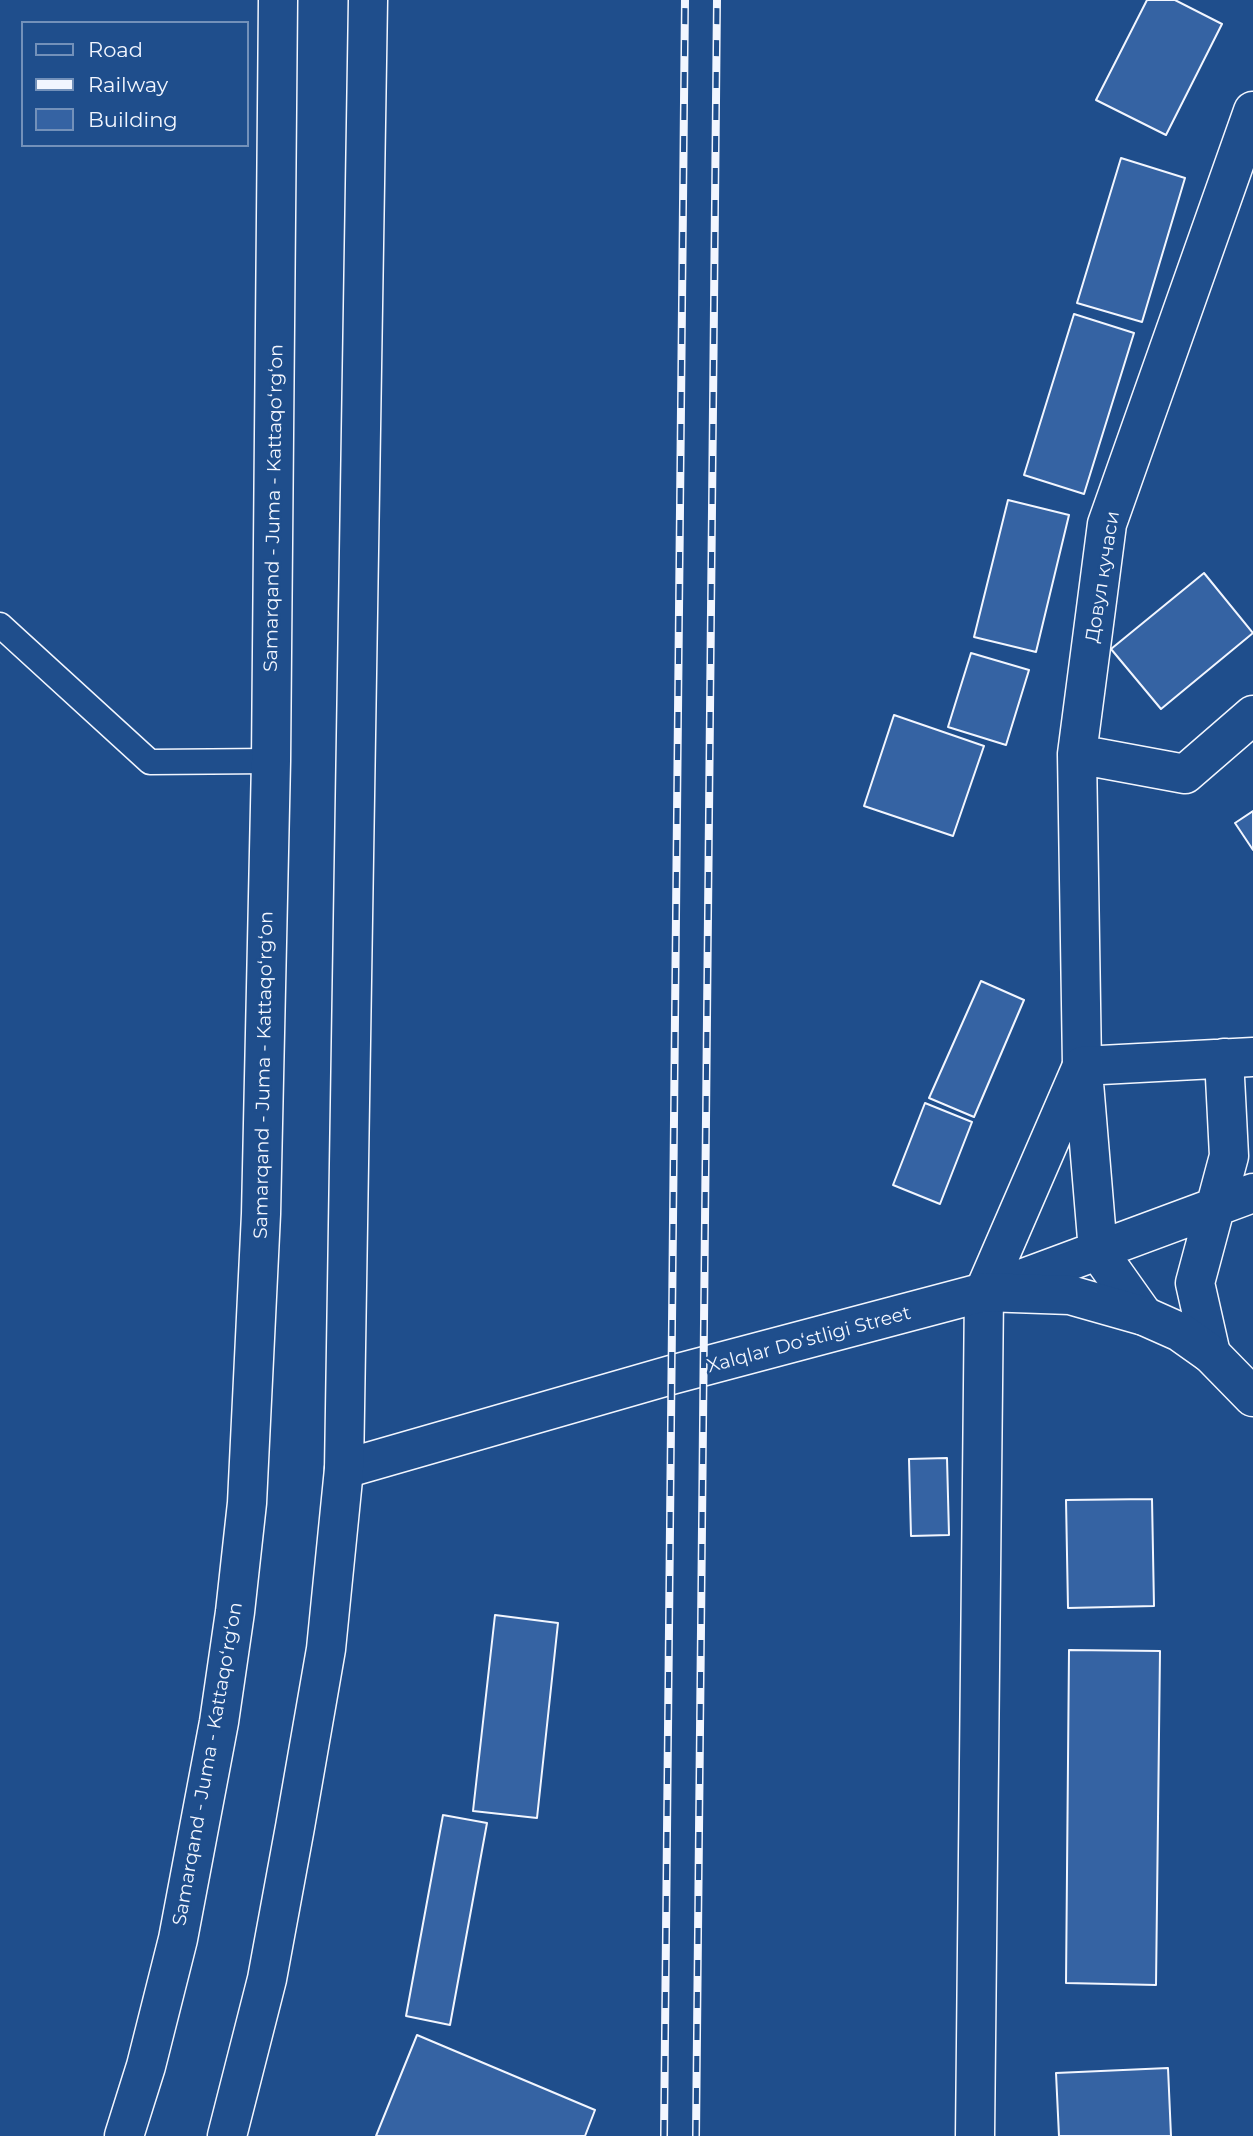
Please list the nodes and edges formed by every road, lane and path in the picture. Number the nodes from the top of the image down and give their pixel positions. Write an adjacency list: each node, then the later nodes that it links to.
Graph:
1 (278, 0): 7 (main road, Samarqand - Juma - Kattaqo‘rg‘on)
2 (368, 0): 17 (main road)
3 (1253, 111): 6 (main road, Довул кучаси)
4 (0, 625): 7 (lane)
5 (1253, 715): 6 (main road)
6 (1077, 754): 9 (main road, Довул кучаси)
7 (271, 761): 18 (main road, Samarqand - Juma - Kattaqo‘rg‘on)
8 (1238, 1058): 9 (main road); 11 (main road)
9 (1082, 1066): 12 (main road, Довул кучаси); 13 (main road)
10 (1253, 1193): 11 (main road)
11 (1214, 1208): 12 (main road); 15 (main road)
12 (1098, 1251): 13 (main road); 14 (main road)
13 (984, 1293): 14 (main road, Xalqlar Doʻstligi Street); 17 (main road, Xalqlar Doʻstligi Street); 20 (main road)
14 (1144, 1316): 15 (main road, Xalqlar Doʻstligi Street)
15 (1211, 1354): 16 (main road, Xalqlar Doʻstligi Street)
16 (1253, 1397)
17 (344, 1469): 19 (main road)
18 (124, 2136)
19 (227, 2136)
20 (975, 2136)

